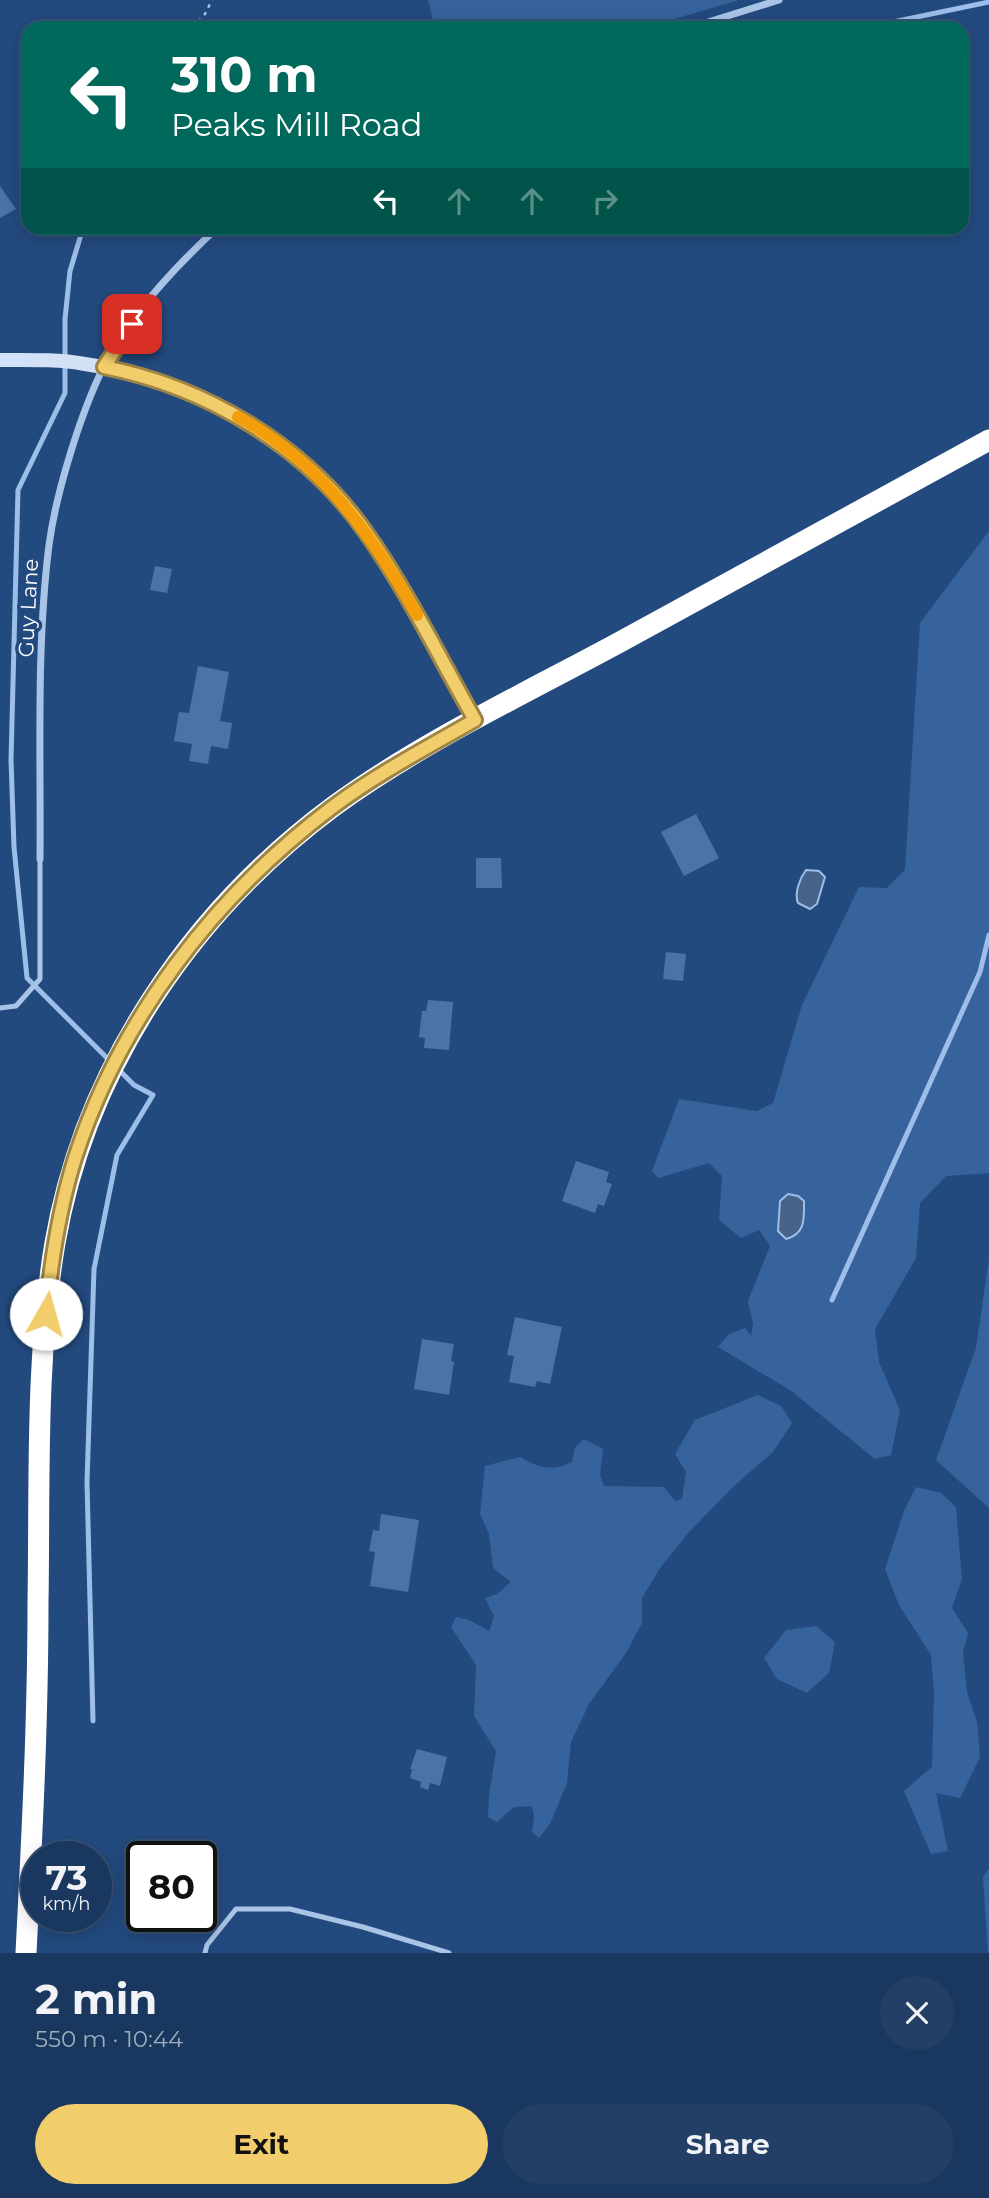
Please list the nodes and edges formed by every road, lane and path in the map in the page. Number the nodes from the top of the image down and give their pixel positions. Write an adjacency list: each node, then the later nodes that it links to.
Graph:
1 (212, 0): 3 (path)
2 (779, 0): 4 (street)
3 (199, 21)
4 (712, 21)
5 (210, 235): 7 (street, Guy Lane)
6 (0, 360): 7 (street)
7 (104, 367): 9 (street); 10 (street, Guy Lane)
8 (989, 440): 9 (highway)
9 (475, 720): 12 (highway)
10 (40, 859): 11 (lane)
11 (0, 1008)
12 (26, 1953)
13 (205, 1953): 14 (lane)
14 (449, 1953)

